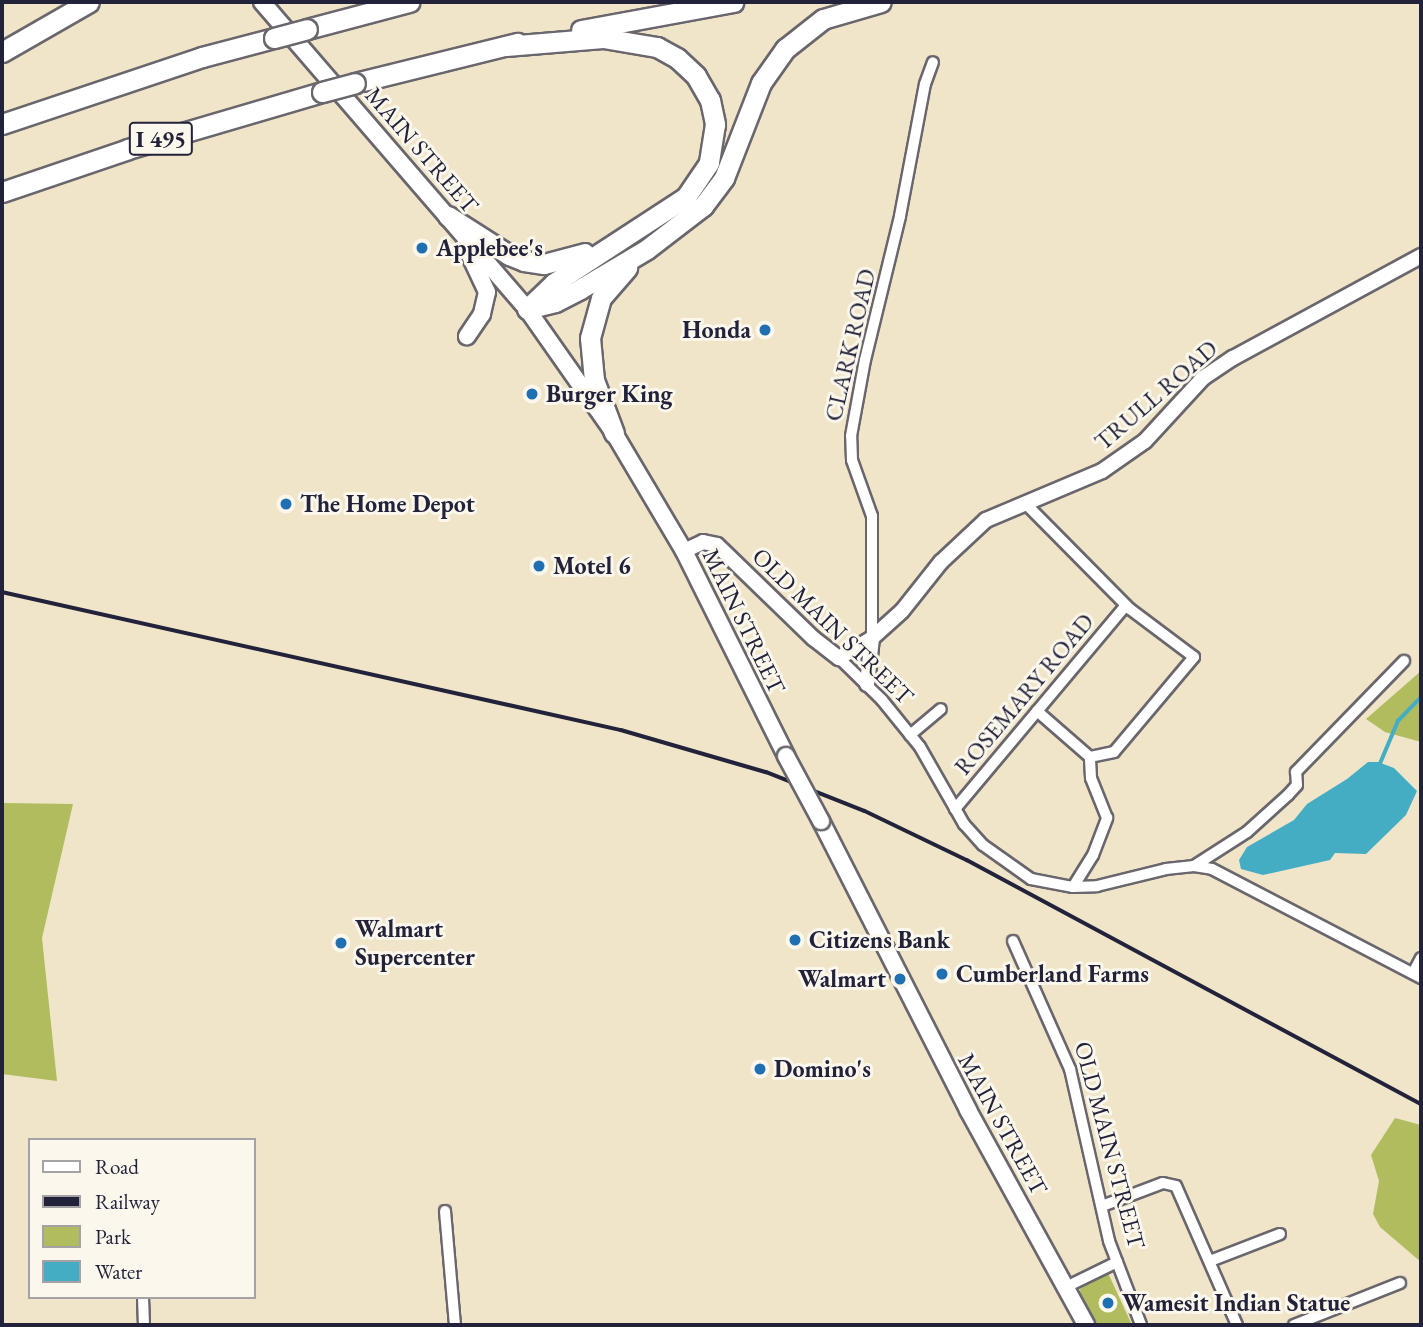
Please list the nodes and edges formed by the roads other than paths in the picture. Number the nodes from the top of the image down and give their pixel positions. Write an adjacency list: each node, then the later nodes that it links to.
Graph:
1 (75, 2): 7 (highway)
2 (89, 2): 7 (highway)
3 (262, 2): 13 (main road, MAIN STREET)
4 (409, 2): 11 (highway, I 495, bridge)
5 (733, 2): 8 (highway, I 495)
6 (881, 2): 15 (highway)
7 (45, 26): 9 (highway)
8 (506, 46): 12 (highway, I 495, bridge); 14 (highway)
9 (2, 52)
10 (933, 62): 23 (street, CLARK ROAD)
11 (2, 124)
12 (2, 192)
13 (449, 216): 14 (highway); 17 (main road, MAIN STREET); 18 (main road)
14 (615, 240): 17 (highway)
15 (647, 249): 17 (highway); 19 (highway)
16 (1421, 256): 20 (street, TRULL ROAD)
17 (527, 309): 19 (main road, MAIN STREET)
18 (467, 336)
19 (614, 433): 21 (main road, MAIN STREET)
20 (1025, 503): 22 (street); 23 (street, TRULL ROAD)
21 (684, 551): 24 (street, OLD MAIN STREET); 43 (main road, MAIN STREET, bridge)
22 (1126, 605): 28 (street, ROSEMARY ROAD); 30 (street)
23 (872, 638): 24 (street, TRULL ROAD); 26 (street)
24 (839, 658): 26 (street, OLD MAIN STREET)
25 (1404, 661): 32 (street)
26 (867, 684): 29 (street, OLD MAIN STREET)
27 (941, 709): 29 (street)
28 (1037, 710): 30 (street); 31 (street, ROSEMARY ROAD)
29 (910, 735): 31 (street, OLD MAIN STREET)
30 (1090, 757): 33 (street)
31 (955, 809): 33 (street, OLD MAIN STREET)
32 (1194, 866): 33 (street, OLD MAIN STREET); 36 (street)
33 (1073, 887)
34 (1013, 941): 37 (street, OLD MAIN STREET)
35 (1421, 958): 36 (street)
36 (1417, 975)
37 (1102, 1206): 40 (street); 41 (street, OLD MAIN STREET)
38 (445, 1211): 46 (street)
39 (1280, 1234): 40 (street)
40 (1210, 1261): 49 (street)
41 (1116, 1262): 43 (street); 48 (street, OLD MAIN STREET)
42 (1399, 1283): 50 (street)
43 (1066, 1287): 47 (main road, MAIN STREET)
44 (143, 1299): 45 (street)
45 (145, 1325)
46 (455, 1325)
47 (1086, 1325)
48 (1141, 1325)
49 (1237, 1325)
50 (1294, 1325)

